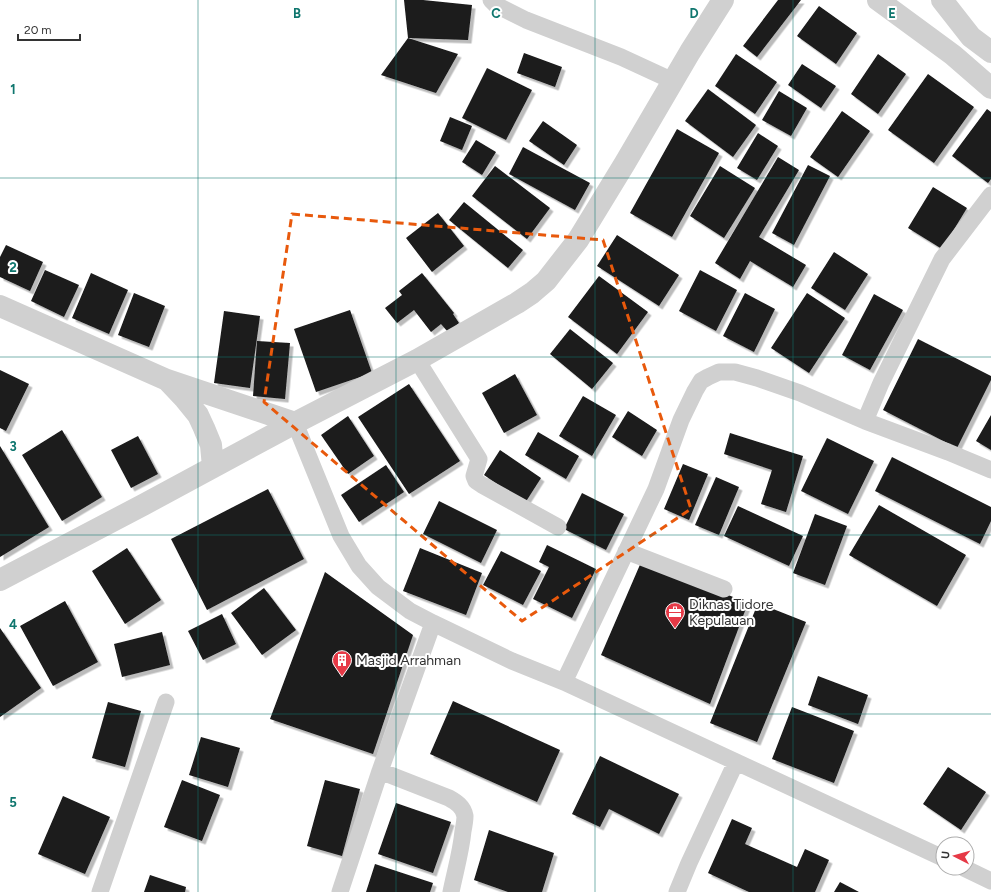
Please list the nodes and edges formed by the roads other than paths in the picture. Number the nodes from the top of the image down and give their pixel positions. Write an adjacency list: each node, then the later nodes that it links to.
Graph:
1 (491, 0): 8 (street)
2 (723, 0): 8 (street)
3 (878, 0): 7 (street)
4 (942, 0): 5 (street)
5 (971, 37): 6 (street); 7 (street)
6 (991, 52)
7 (953, 55): 9 (street)
8 (673, 81): 12 (street)
9 (991, 88)
10 (991, 195): 14 (street)
11 (0, 306): 13 (street)
12 (417, 360): 15 (street); 18 (street)
13 (167, 380): 15 (street); 16 (street)
14 (865, 421): 17 (street); 19 (street)
15 (295, 423): 16 (street); 22 (street)
16 (213, 467): 20 (street)
17 (991, 470)
18 (558, 527)
19 (626, 551): 21 (street); 23 (street)
20 (0, 580)
21 (724, 589)
22 (433, 623): 23 (street); 26 (street)
23 (564, 682): 25 (street)
24 (166, 702): 31 (street)
25 (736, 762): 27 (street); 34 (street)
26 (380, 771): 32 (street); 33 (street)
27 (935, 854)
28 (975, 873): 29 (street)
29 (991, 881)
30 (991, 886): 35 (street)
31 (100, 892)
32 (340, 892)
33 (451, 892)
34 (677, 892)
35 (988, 892)

